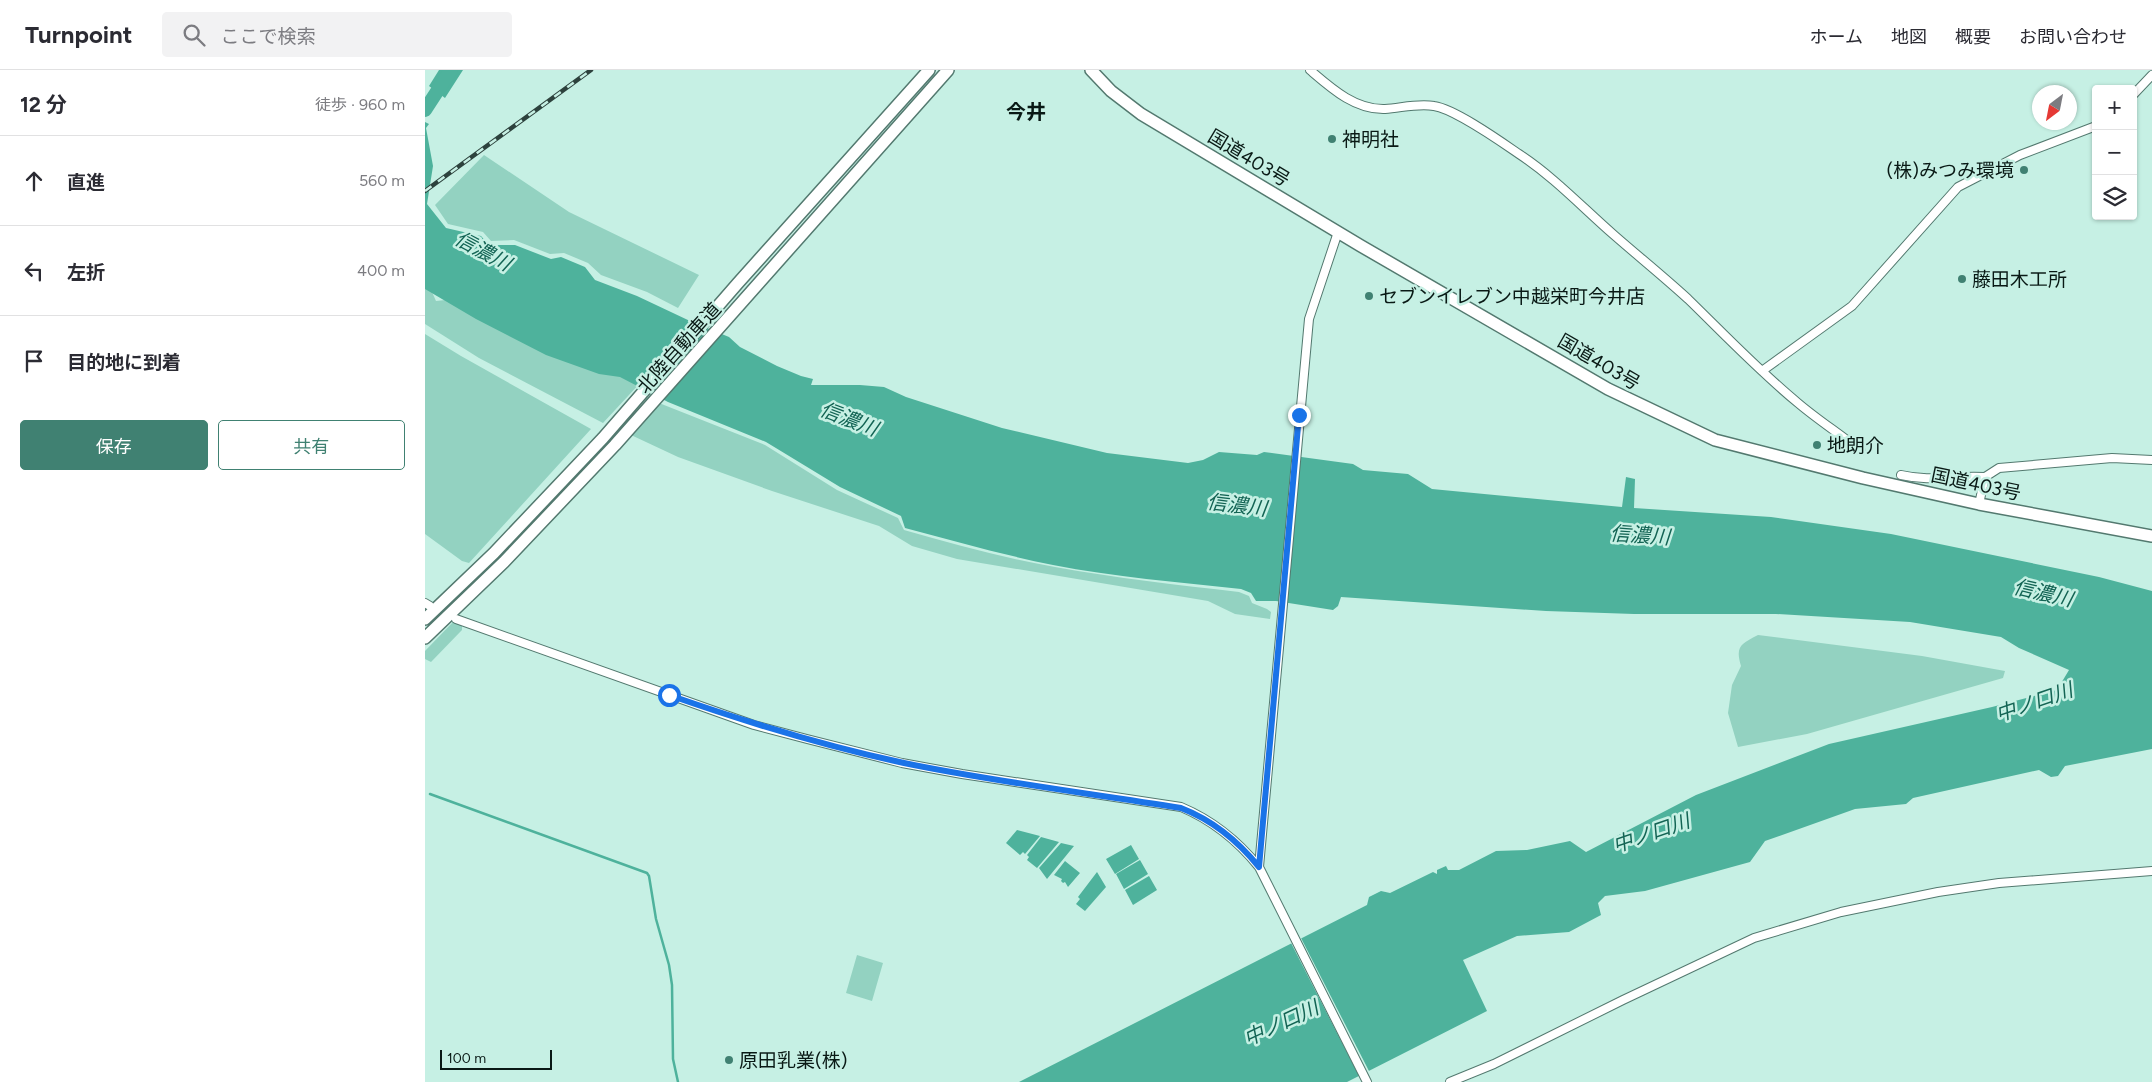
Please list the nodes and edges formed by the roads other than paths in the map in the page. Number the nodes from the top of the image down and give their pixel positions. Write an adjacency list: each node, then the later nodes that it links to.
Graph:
1 (929, 70): 17 (highway, 北陸自動車道)
2 (948, 70): 19 (highway, 北陸自動車道)
3 (1091, 70): 9 (highway, 国道403号)
4 (1310, 70): 10 (street)
5 (2147, 70): 6 (street)
6 (2152, 75): 7 (street)
7 (2137, 91)
8 (2092, 127): 10 (street)
9 (1338, 232): 15 (highway, 国道403号); 20 (street)
10 (1762, 372): 11 (street)
11 (1861, 451)
12 (2152, 460): 14 (street)
13 (1901, 475): 14 (street)
14 (1985, 477): 15 (street)
15 (1979, 504): 16 (highway, 国道403号)
16 (2152, 536)
17 (425, 619)
18 (456, 619): 20 (street)
19 (425, 638)
20 (1259, 867): 22 (street)
21 (2152, 871): 23 (street)
22 (1365, 1079)
23 (1450, 1082)

